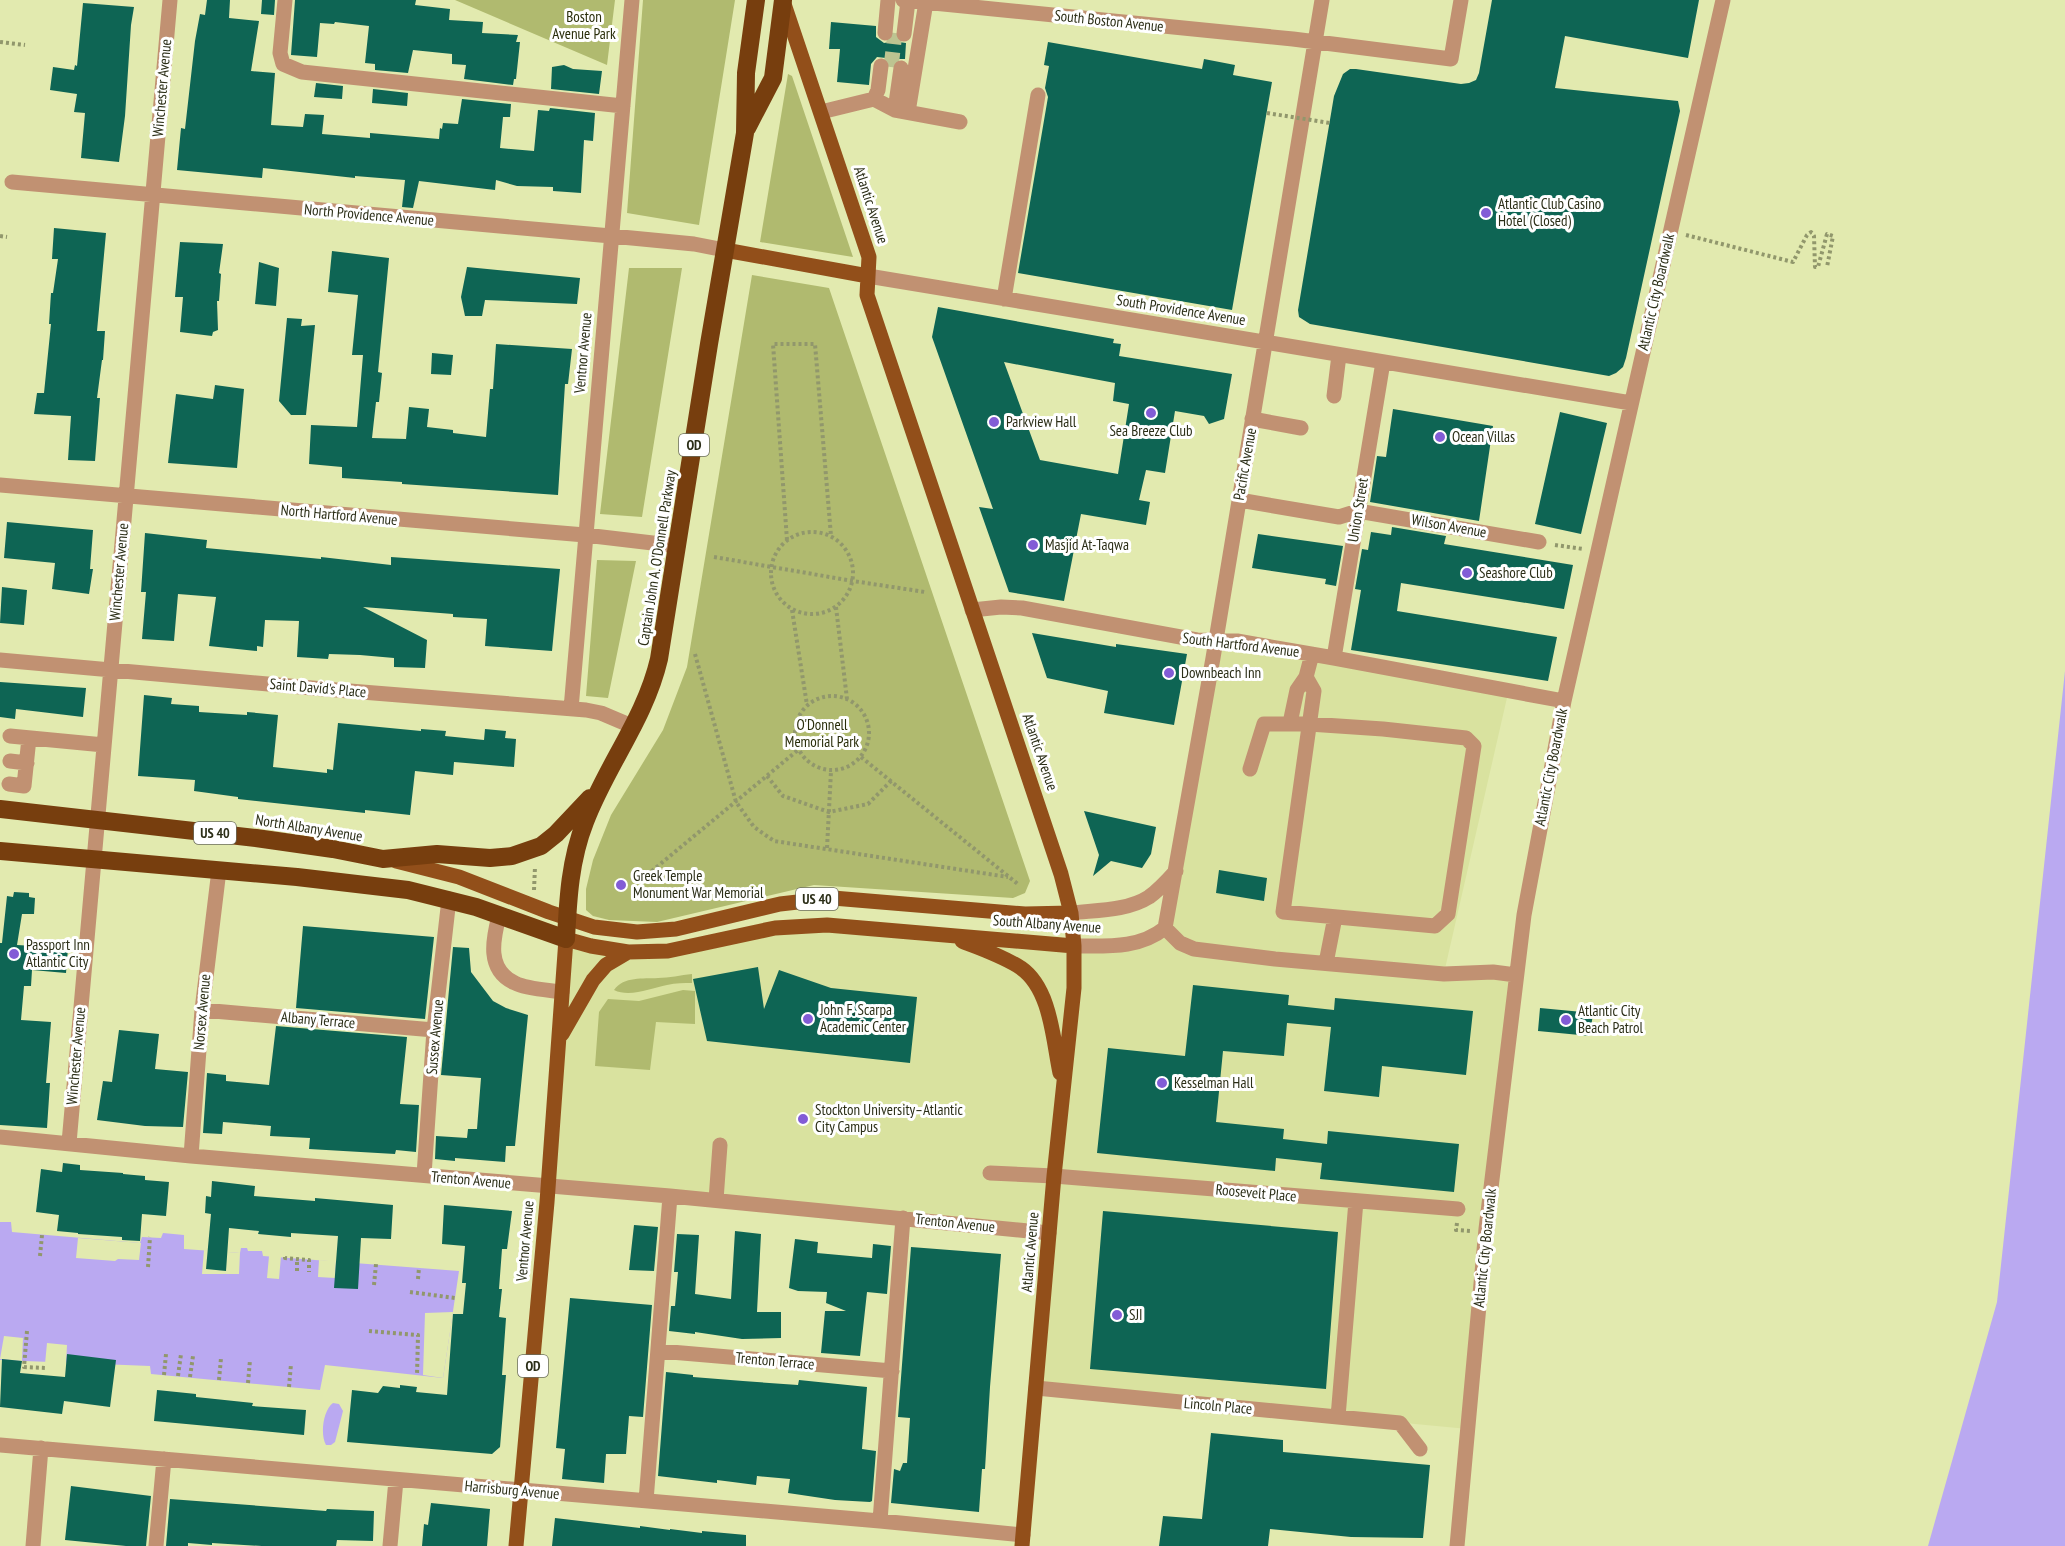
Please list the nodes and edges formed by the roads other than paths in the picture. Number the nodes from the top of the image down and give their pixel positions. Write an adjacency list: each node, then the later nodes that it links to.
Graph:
1 (170, 0): 23 (street, Winchester Avenue)
2 (285, 0): 17 (street)
3 (632, 0): 17 (street, Ventnor Avenue)
4 (756, 0): 21 (highway, Captain John A. O'Donnell Parkway / OD)
5 (888, 0): 14 (street)
6 (898, 0): 14 (street)
7 (903, 0): 8 (street, South Boston Avenue)
8 (908, 0): 13 (street, South Boston Avenue); 14 (street)
9 (1322, 0): 15 (street, Pacific Avenue)
10 (1461, 0): 15 (street, South Boston Avenue)
11 (1723, 0): 32 (street, Atlantic City Boardwalk)
12 (783, 1): 19 (main road, Atlantic Avenue); 21 (highway, Captain John A. O'Donnell Parkway / OD)
13 (926, 2): 15 (street, South Boston Avenue); 18 (street)
14 (895, 33)
15 (1315, 42): 28 (street, Pacific Avenue)
16 (1038, 95): 27 (street)
17 (623, 106): 24 (street, Ventnor Avenue)
18 (890, 106): 18 (street); 19 (street); 20 (street)
19 (821, 112): 26 (main road, Atlantic Avenue)
20 (960, 122)
21 (745, 133): 25 (highway, Captain John A. O'Donnell Parkway / OD)
22 (12, 182): 23 (street, North Providence Avenue)
23 (152, 195): 24 (street, North Providence Avenue); 36 (street, Winchester Avenue)
24 (611, 236): 25 (street, North Providence Avenue); 39 (street, Ventnor Avenue)
25 (725, 250): 26 (main road, South Providence Avenue); 41 (highway, Captain John A. O'Donnell Parkway / OD)
26 (868, 276): 27 (street, South Providence Avenue); 42 (main road, Atlantic Avenue)
27 (1004, 298): 28 (street, South Providence Avenue)
28 (1265, 342): 29 (street, South Providence Avenue); 33 (street, Pacific Avenue)
29 (1339, 355): 30 (street, South Providence Avenue); 31 (street)
30 (1383, 362): 32 (street, South Providence Avenue); 38 (street, Union Street)
31 (1334, 396)
32 (1630, 403): 49 (street, Atlantic City Boardwalk)
33 (1252, 419): 34 (street); 37 (street, Pacific Avenue)
34 (1301, 428)
35 (0, 485): 36 (street, North Hartford Avenue)
36 (126, 496): 39 (street, North Hartford Avenue); 47 (street, Winchester Avenue)
37 (1239, 500): 38 (street, Wilson Avenue); 43 (street, Pacific Avenue)
38 (1358, 511): 40 (street, Wilson Avenue); 45 (street, Union Street)
39 (585, 536): 41 (street, North Hartford Avenue); 50 (street, Ventnor Avenue)
40 (1539, 542)
41 (678, 546): 53 (highway, Captain John A. O'Donnell Parkway / OD)
42 (972, 610): 43 (street, South Hartford Avenue); 70 (main road, Atlantic Avenue)
43 (1215, 641): 44 (street, South Hartford Avenue); 68 (street, Pacific Avenue)
44 (1311, 654): 45 (street, South Hartford Avenue); 48 (street)
45 (1334, 657): 49 (street, South Hartford Avenue)
46 (0, 660): 47 (street, Saint David's Place)
47 (111, 669): 50 (street, Saint David's Place); 56 (street, Winchester Avenue)
48 (1306, 677): 51 (street); 52 (street)
49 (1564, 701): 80 (street, Atlantic City Boardwalk)
50 (571, 709): 53 (street, Saint David's Place)
51 (1290, 723): 52 (street); 59 (street)
52 (1309, 724): 72 (street); 72 (street)
53 (634, 727): 61 (highway, Captain John A. O'Donnell Parkway / OD)
54 (10, 736): 55 (street)
55 (29, 738): 56 (street); 58 (street)
56 (104, 745): 63 (street, Winchester Avenue)
57 (10, 761): 58 (street)
58 (27, 763): 60 (street)
59 (1250, 769)
60 (9, 784)
61 (601, 786): 66 (highway); 73 (highway, Captain John A. O'Donnell Parkway / OD)
62 (0, 809): 63 (highway, North Albany Avenue / US 40)
63 (97, 818): 65 (street, Winchester Avenue); 66 (highway, North Albany Avenue / US 40)
64 (0, 851): 65 (highway, US 40)
65 (93, 859): 67 (highway, US 40); 87 (street, Winchester Avenue)
66 (383, 859): 73 (main road, North Albany Avenue / US 40)
67 (219, 870): 69 (highway, US 40); 82 (street, Norsex Avenue)
68 (1176, 872): 70 (street, South Albany Avenue); 74 (street, Pacific Avenue)
69 (449, 899): 71 (highway, US 40); 83 (street, Sussex Avenue)
70 (1071, 913): 73 (main road, South Albany Avenue / US 40); 77 (main road, Atlantic Avenue)
71 (499, 915): 76 (highway, US 40); 81 (street)
72 (1335, 917): 79 (street)
73 (567, 918): 76 (highway, Captain John A. O'Donnell Parkway / OD)
74 (1165, 928): 77 (street, South Albany Avenue); 79 (street)
75 (950, 935): 77 (main road, South Albany Avenue / US 40); 78 (main road, South Albany Avenue / US 40); 85 (main road)
76 (566, 939): 78 (main road, South Albany Avenue / US 40); 81 (main road, Ventnor Avenue / OD)
77 (1074, 946): 85 (main road, Atlantic Avenue)
78 (628, 952): 84 (main road)
79 (1326, 963): 80 (street)
80 (1516, 975): 117 (street, Atlantic City Boardwalk)
81 (562, 992): 84 (main road, Ventnor Avenue / OD)
82 (202, 1010): 83 (street, Albany Terrace); 89 (street, Norsex Avenue)
83 (434, 1030): 91 (street, Sussex Avenue)
84 (559, 1039): 93 (main road, Ventnor Avenue / OD)
85 (1063, 1088): 92 (main road, Atlantic Avenue)
86 (0, 1137): 87 (street, Trenton Avenue)
87 (69, 1143): 89 (street, Trenton Avenue)
88 (720, 1145): 95 (street)
89 (190, 1156): 91 (street, Trenton Avenue)
90 (990, 1173): 92 (street, Roosevelt Place)
91 (424, 1175): 93 (street, Trenton Avenue)
92 (1054, 1176): 96 (street, Roosevelt Place); 99 (main road, Atlantic Avenue)
93 (548, 1186): 94 (street, Trenton Avenue); 109 (main road, Ventnor Avenue / OD)
94 (670, 1196): 95 (street, Trenton Avenue); 100 (street)
95 (716, 1200): 98 (street, Trenton Avenue)
96 (1356, 1201): 97 (street, Roosevelt Place); 103 (street)
97 (1458, 1209)
98 (903, 1218): 99 (street, Trenton Avenue); 101 (street)
99 (1049, 1233): 102 (main road, Atlantic Avenue)
100 (659, 1351): 101 (street, Trenton Terrace); 110 (street)
101 (892, 1371): 111 (street)
102 (1036, 1388): 103 (street, Lincoln Place); 112 (main road, Atlantic Avenue)
103 (1338, 1417): 106 (street, Lincoln Place)
104 (0, 1445): 105 (street, Harrisburg Avenue)
105 (41, 1449): 107 (street, Harrisburg Avenue); 113 (street)
106 (1420, 1449)
107 (164, 1459): 108 (street, Harrisburg Avenue); 114 (street)
108 (396, 1480): 109 (street, Harrisburg Avenue); 115 (street)
109 (522, 1491): 110 (street, Harrisburg Avenue); 116 (main road, Ventnor Avenue / OD)
110 (646, 1501): 111 (street, Harrisburg Avenue)
111 (880, 1521): 112 (street, Harrisburg Avenue)
112 (1023, 1541)
113 (33, 1546)
114 (156, 1546)
115 (390, 1546)
116 (516, 1546)
117 (1457, 1546)

